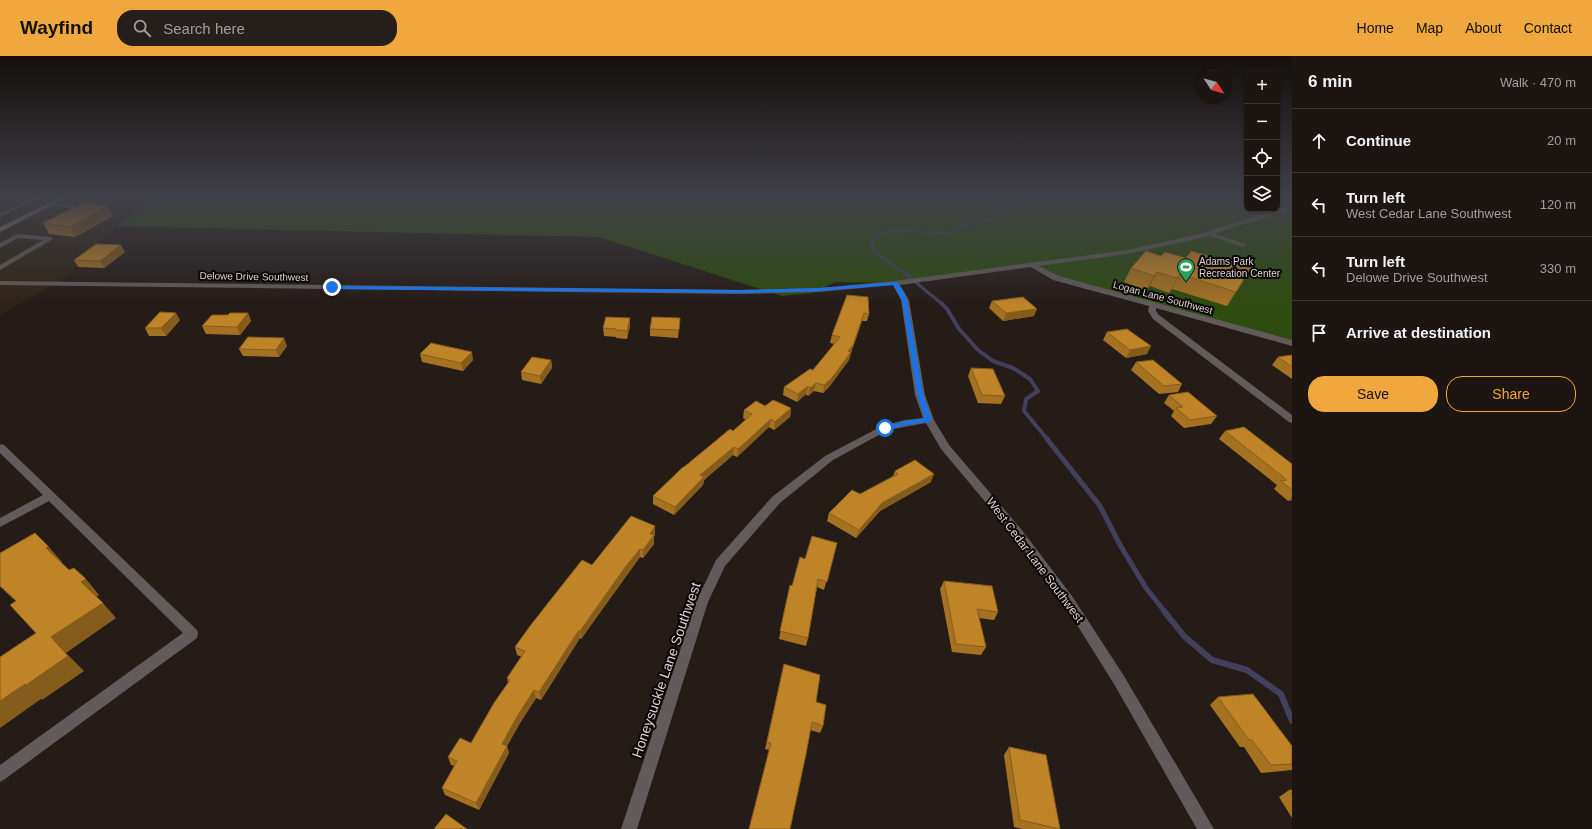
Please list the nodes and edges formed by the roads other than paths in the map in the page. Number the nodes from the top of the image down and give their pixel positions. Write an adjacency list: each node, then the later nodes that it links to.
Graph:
1 (1209, 234): 3 (lane); 4 (street, Delowe Drive Southwest)
2 (0, 245): 5 (lane)
3 (1243, 245)
4 (1032, 264): 7 (street, Delowe Drive Southwest); 8 (street, Logan Lane Southwest)
5 (0, 268)
6 (0, 283): 7 (street, Delowe Drive Southwest)
7 (895, 284): 10 (street, West Cedar Lane Southwest)
8 (1153, 305): 9 (street, Logan Lane Southwest); 11 (street)
9 (1292, 343)
10 (929, 420): 16 (street, Honeysuckle Lane Southwest); 17 (street, West Cedar Lane Southwest)
11 (1292, 420)
12 (0, 447): 13 (street)
13 (50, 496): 14 (street); 15 (street)
14 (0, 523)
15 (0, 774)
16 (629, 829)
17 (1206, 829)

